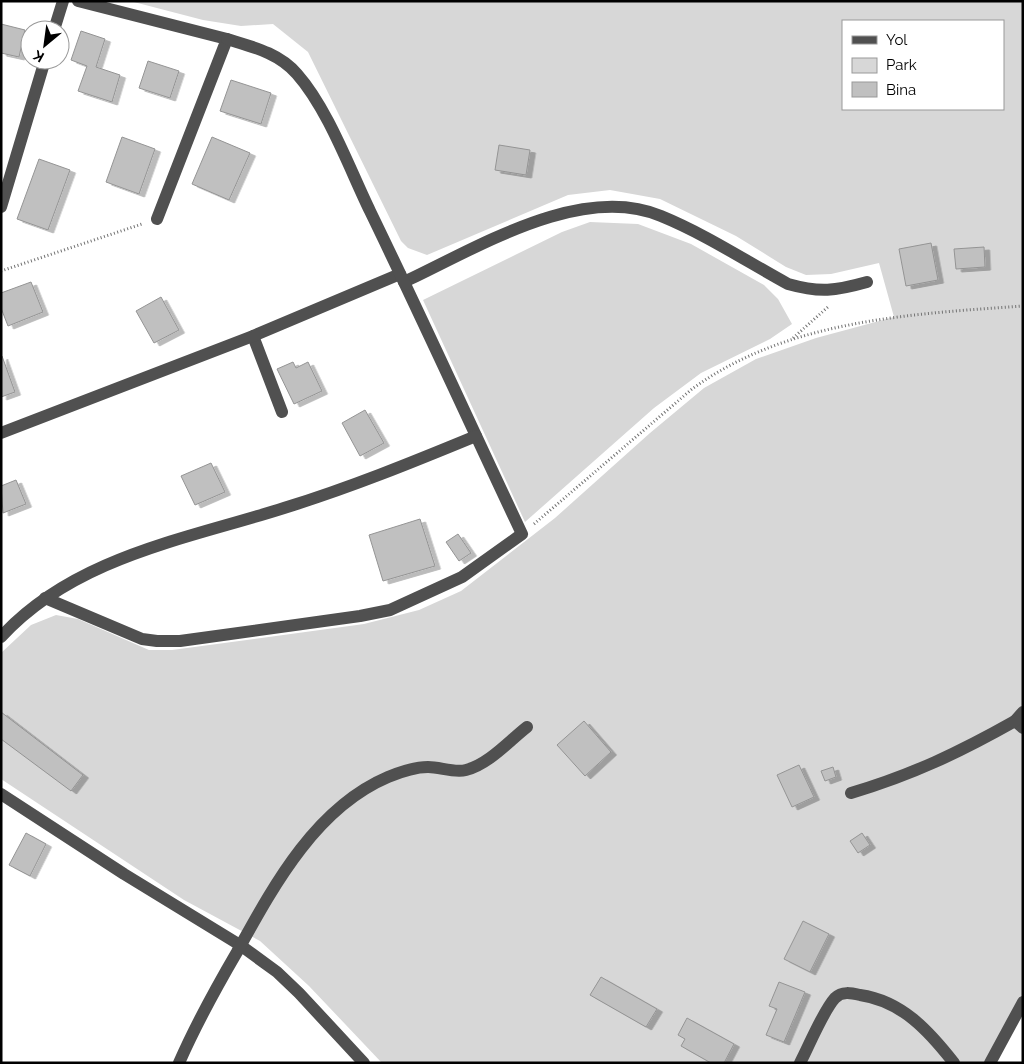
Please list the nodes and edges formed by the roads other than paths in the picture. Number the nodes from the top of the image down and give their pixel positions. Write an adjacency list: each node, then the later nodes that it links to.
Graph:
1 (63, 1): 3 (street)
2 (78, 1): 4 (street)
3 (57, 20)
4 (227, 40): 7 (street); 8 (street)
5 (42, 70): 6 (street)
6 (1, 207)
7 (157, 219)
8 (402, 278): 9 (street); 10 (street); 13 (street)
9 (866, 282)
10 (252, 336): 11 (street); 12 (street)
11 (282, 412)
12 (1, 433)
13 (476, 436): 14 (street); 14 (street)
14 (46, 598): 15 (street)
15 (1, 637)
16 (1020, 721): 18 (street)
17 (527, 727): 20 (street)
18 (851, 793)
19 (1, 794): 20 (street)
20 (240, 945): 22 (street); 23 (street)
21 (1023, 1002): 26 (street)
22 (179, 1063)
23 (364, 1063)
24 (800, 1063): 25 (street)
25 (954, 1063)
26 (990, 1063)

